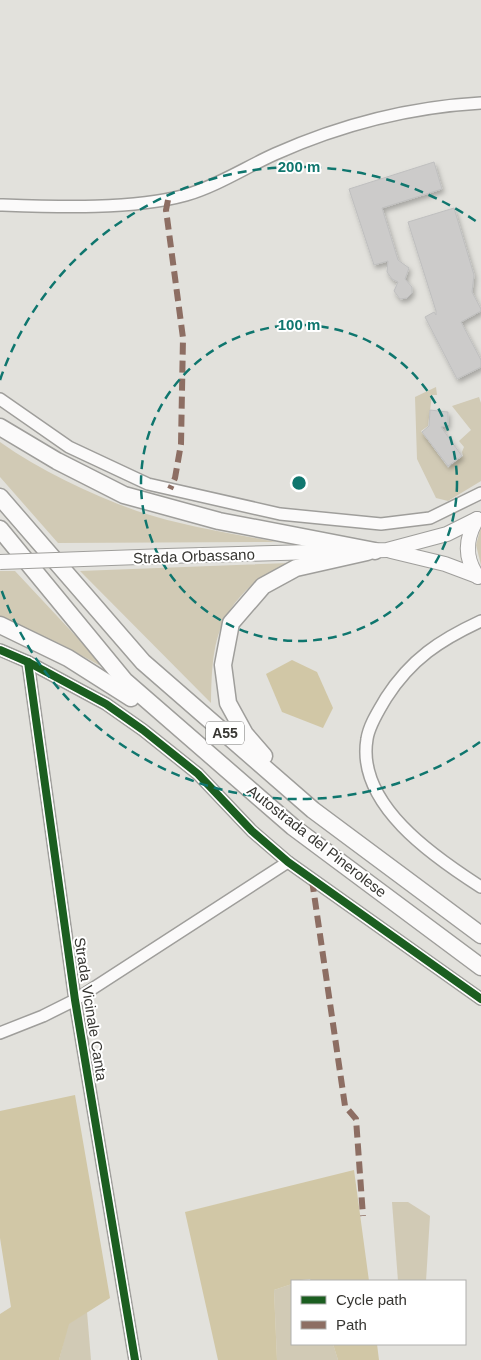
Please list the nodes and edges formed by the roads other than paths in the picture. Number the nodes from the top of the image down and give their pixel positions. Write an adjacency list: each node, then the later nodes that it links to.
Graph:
1 (481, 103): 2 (street)
2 (0, 205)
3 (0, 399): 5 (street)
4 (0, 427): 9 (highway)
5 (481, 493)
6 (0, 497): 16 (highway, Autostrada del Pinerolese / A55)
7 (479, 517): 9 (main road, Strada Orbassano); 11 (main road, Strada Orbassano)
8 (0, 529): 17 (highway, Autostrada del Pinerolese / A55)
9 (381, 550): 10 (main road, Strada Orbassano, bridge); 11 (main road, Strada Orbassano); 16 (highway)
10 (0, 562)
11 (479, 578)
12 (481, 621): 19 (street)
13 (0, 625): 17 (highway)
14 (0, 650): 15 (street)
15 (28, 662): 18 (street); 23 (street, Strada Vicinale Canta)
16 (312, 810): 20 (highway, Autostrada del Pinerolese / A55)
17 (293, 827): 21 (highway, Autostrada del Pinerolese / A55)
18 (288, 862): 22 (street); 23 (street)
19 (481, 887)
20 (481, 935)
21 (481, 967)
22 (481, 999)
23 (75, 1000): 24 (street); 25 (street, Strada Vicinale Canta)
24 (0, 1033)
25 (135, 1360)

